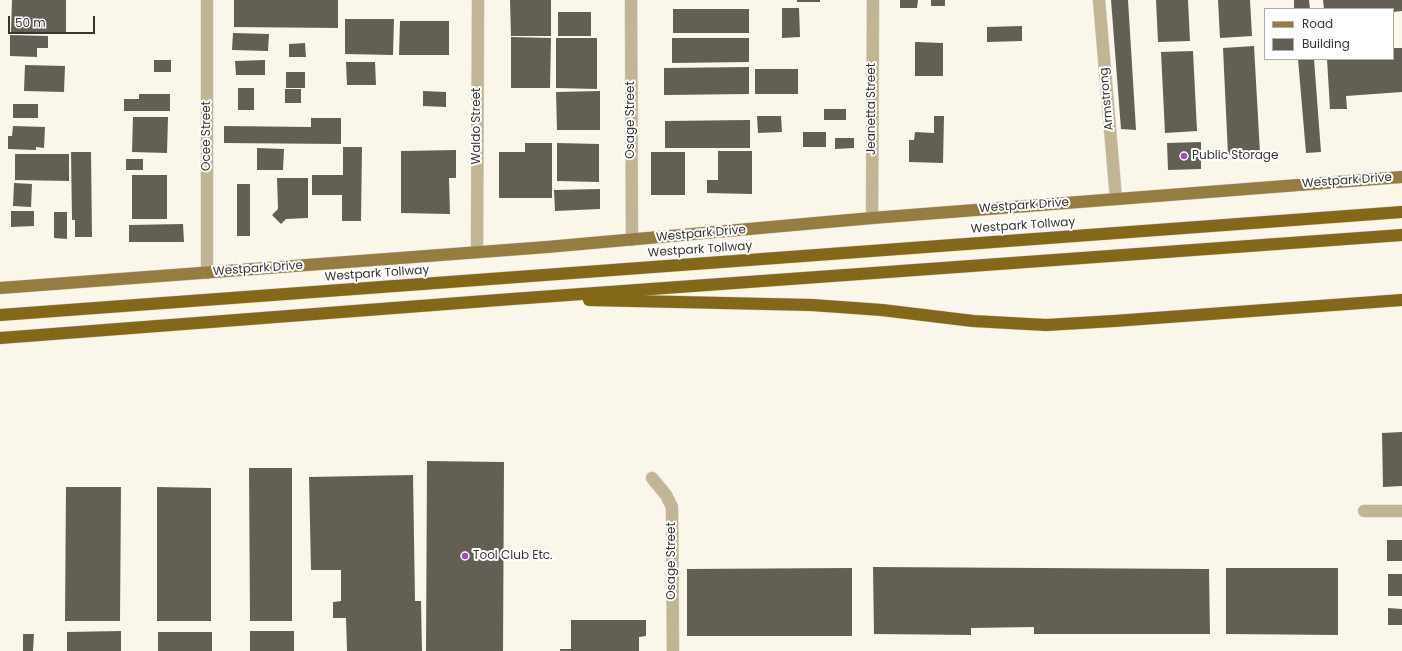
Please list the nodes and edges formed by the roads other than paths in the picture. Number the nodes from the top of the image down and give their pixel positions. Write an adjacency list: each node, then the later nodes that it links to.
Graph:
1 (207, 0): 13 (street, Ocee Street)
2 (478, 0): 12 (street, Waldo Street)
3 (631, 0): 11 (street, Osage Street)
4 (873, 0): 9 (street, Jeanetta Street)
5 (1099, 0): 7 (street, Armstrong)
6 (1402, 177): 7 (main road, Westpark Drive)
7 (1116, 199): 9 (main road, Westpark Drive)
8 (1402, 212): 17 (highway, Westpark Tollway)
9 (872, 218): 11 (main road, Westpark Drive)
10 (1402, 235): 15 (highway)
11 (632, 240): 12 (main road, Westpark Drive)
12 (477, 252): 13 (main road, Westpark Drive)
13 (207, 273): 14 (main road, Westpark Drive)
14 (0, 288)
15 (512, 299): 16 (highway); 18 (highway)
16 (1402, 300)
17 (0, 315)
18 (0, 338)
19 (652, 478): 22 (street, Osage Street)
20 (1364, 511): 21 (street)
21 (1402, 511)
22 (673, 651)

